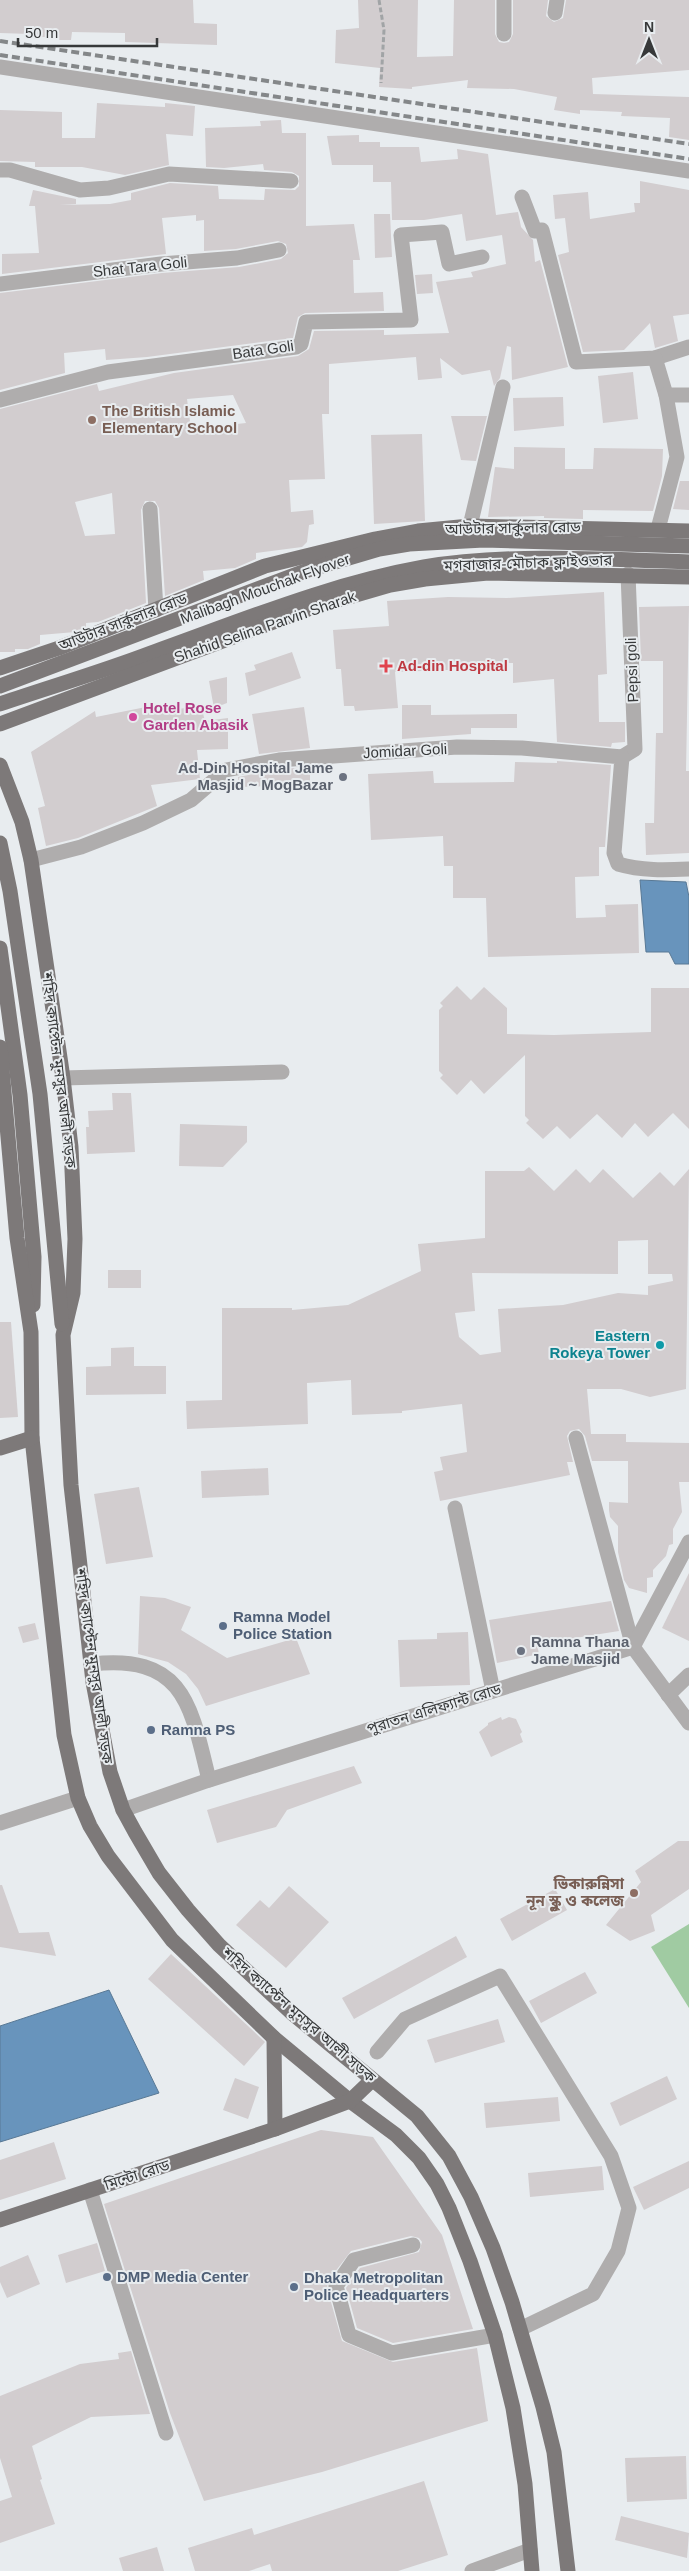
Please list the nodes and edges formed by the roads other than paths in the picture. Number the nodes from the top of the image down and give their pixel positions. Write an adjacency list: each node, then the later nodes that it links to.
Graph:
1 (504, 0): 2 (street)
2 (504, 34)
3 (0, 66): 5 (street)
4 (0, 170): 6 (street)
5 (689, 171)
6 (291, 180)
7 (522, 197): 12 (street)
8 (279, 250): 10 (street, Shat Tara Goli)
9 (482, 257): 16 (street, Bata Goli)
10 (0, 284)
11 (689, 347): 12 (street)
12 (655, 358): 14 (street)
13 (503, 387): 18 (street)
14 (666, 395): 15 (street); 20 (street)
15 (689, 395)
16 (0, 400)
17 (150, 509): 29 (street)
18 (470, 526): 19 (main road, আউটার সার্কুলার রোড); 29 (main road, আউটার সার্কুলার রোড)
19 (587, 527): 20 (main road, আউটার সার্কুলার রোড); 25 (main road)
20 (658, 529): 21 (main road, আউটার সার্কুলার রোড); 27 (main road)
21 (689, 531)
22 (689, 546): 24 (main road, Malibagh Mouchak Flyover)
23 (689, 562): 33 (main road, মগবাজার-মৌচাক ফ্লাইওভার)
24 (308, 570): 31 (main road); 32 (main road, Malibagh Mouchak Flyover)
25 (587, 574): 26 (main road, Shahid Selina Parvin Sharak); 34 (main road, Shahid Selina Parvin Sharak)
26 (628, 574): 27 (main road, Shahid Selina Parvin Sharak); 35 (street, Pepsi goli)
27 (654, 575): 28 (main road, Shahid Selina Parvin Sharak)
28 (689, 577)
29 (156, 610): 30 (main road, আউটার সার্কুলার রোড)
30 (0, 668)
31 (0, 672)
32 (0, 686)
33 (0, 704)
34 (0, 724)
35 (622, 757): 38 (street, Jomidar Goli); 40 (street)
36 (0, 765): 38 (main road, শহিদ ক্যাপ্টেন মুনসুর আলী সড়ক)
37 (0, 843): 47 (main road)
38 (31, 860): 39 (main road); 44 (main road, শহিদ ক্যাপ্টেন মুনসুর আলী সড়ক)
39 (0, 867)
40 (689, 868)
41 (0, 948): 46 (main road)
42 (0, 1046): 45 (main road, শহিদ ক্যাপ্টেন মুনসুর আলী সড়ক)
43 (282, 1072): 44 (street)
44 (63, 1078): 47 (main road, শহিদ ক্যাপ্টেন মুনসুর আলী সড়ক)
45 (4, 1126): 46 (main road, শহিদ ক্যাপ্টেন মুনসুর আলী সড়ক)
46 (31, 1332): 48 (main road, শহিদ ক্যাপ্টেন মুনসুর আলী সড়ক)
47 (63, 1335): 54 (main road, শহিদ ক্যাপ্টেন মুনসুর আলী সড়ক)
48 (32, 1438): 50 (main road); 60 (main road, শহিদ ক্যাপ্টেন মুনসুর আলী সড়ক)
49 (576, 1438): 53 (street)
50 (0, 1448)
51 (455, 1508): 56 (street)
52 (689, 1542): 53 (street)
53 (632, 1647): 56 (street, পুরাতন এলিফ্যান্ট রোড); 57 (street)
54 (92, 1664): 59 (street); 61 (main road, শহিদ ক্যাপ্টেন মুনসুর আলী সড়ক)
55 (689, 1675): 57 (street)
56 (493, 1691): 59 (street, পুরাতন এলিফ্যান্ট রোড)
57 (668, 1695): 58 (street)
58 (689, 1723)
59 (209, 1780): 61 (street, পুরাতন এলিফ্যান্ট রোড)
60 (78, 1798): 62 (street); 63 (main road, শহিদ ক্যাপ্টেন মুনসুর আলী সড়ক)
61 (122, 1810): 65 (main road, শহিদ ক্যাপ্টেন মুনসুর আলী সড়ক)
62 (0, 1823)
63 (274, 2038): 66 (main road, শহিদ ক্যাপ্টেন মুনসুর আলী সড়ক); 67 (main road)
64 (377, 2052): 71 (street)
65 (372, 2080): 66 (main road); 71 (main road, শহিদ ক্যাপ্টেন মুনসুর আলী সড়ক)
66 (350, 2101): 67 (main road, মিন্টো রোড); 72 (main road, শহিদ ক্যাপ্টেন মুনসুর আলী সড়ক)
67 (275, 2130): 68 (main road, মিন্টো রোড)
68 (90, 2190): 69 (main road, মিন্টো রোড); 73 (street)
69 (0, 2220)
70 (412, 2245): 72 (street)
71 (520, 2329): 72 (main road); 77 (main road, শহিদ ক্যাপ্টেন মুনসুর আলী সড়ক)
72 (495, 2335): 74 (main road, শহিদ ক্যাপ্টেন মুনসুর আলী সড়ক)
73 (166, 2433)
74 (530, 2550): 75 (street); 76 (main road, শহিদ ক্যাপ্টেন মুনসুর আলী সড়ক)
75 (472, 2571)
76 (532, 2571)
77 (568, 2571)

